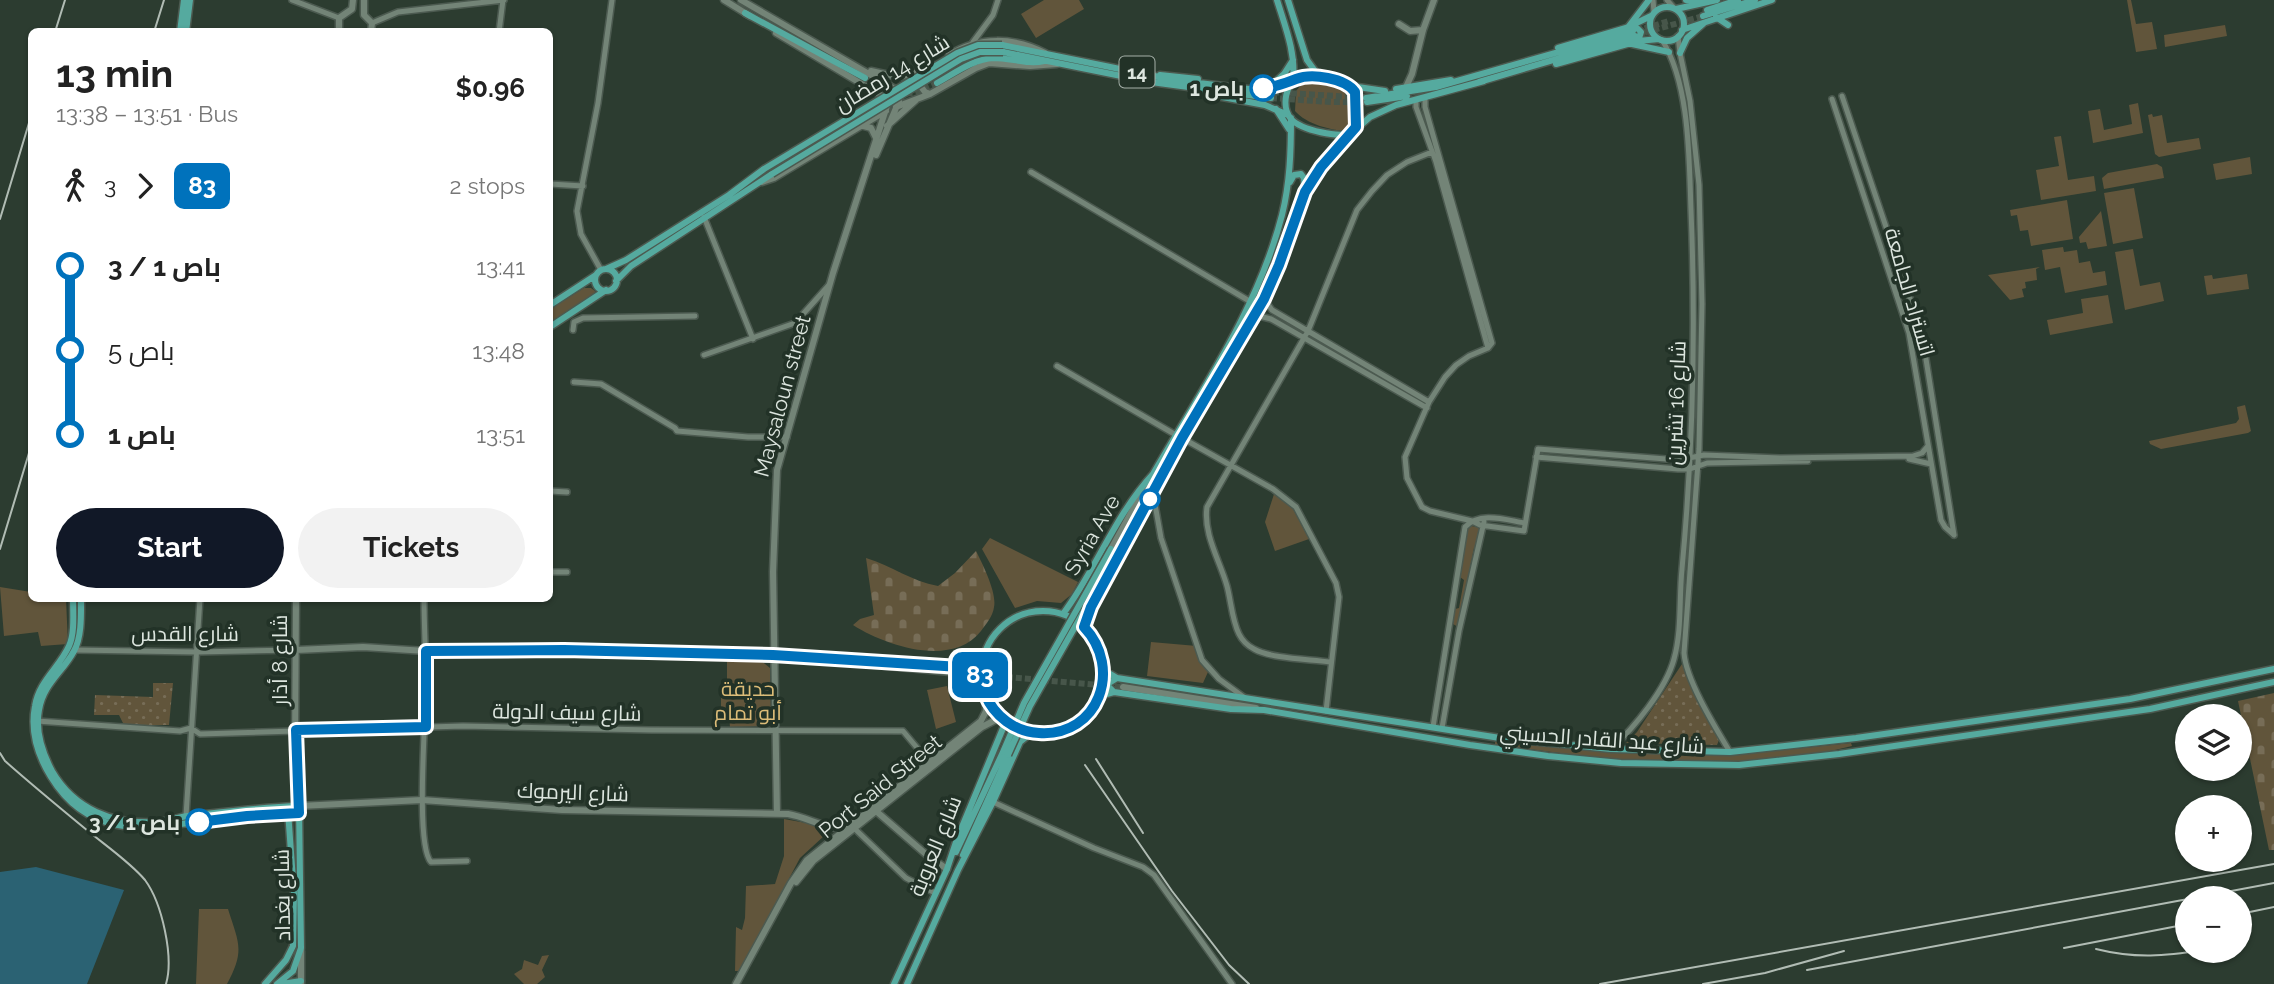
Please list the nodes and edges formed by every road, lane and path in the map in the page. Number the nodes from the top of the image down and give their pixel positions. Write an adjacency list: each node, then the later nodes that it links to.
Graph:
1 (184, 0): 33 (main road)
2 (190, 0): 34 (main road)
3 (292, 0): 29 (street)
4 (352, 0): 22 (main road)
5 (364, 0): 26 (main road)
6 (503, 0): 30 (street); 37 (street)
7 (612, 0): 90 (street)
8 (724, 0): 24 (main road)
9 (741, 0): 53 (main road)
10 (998, 0): 43 (street)
11 (1277, 0): 49 (main road)
12 (1288, 0): 56 (main road)
13 (1434, 0): 39 (main road)
14 (1651, 0): 25 (street); 38 (main road)
15 (1667, 0): 23 (street)
16 (1686, 0): 21 (main road)
17 (1717, 0): 21 (main road)
18 (1738, 0): 27 (main road)
19 (1755, 0): 27 (main road)
20 (1772, 0): 28 (main road)
21 (1708, 3): 27 (main road)
22 (352, 9): 26 (main road); 29 (main road)
23 (1675, 9): 25 (main road); 27 (main road); 41 (main road)
24 (745, 13): 55 (main road); 64 (main road)
25 (1653, 14): 40 (main road); 42 (main road)
26 (364, 15): 30 (main road)
27 (1700, 15): 28 (main road); 41 (main road); 47 (main road)
28 (1716, 17): 32 (main road)
29 (340, 18): 35 (main road)
30 (372, 23): 36 (main road)
31 (1399, 24): 39 (main road)
32 (1728, 24)
33 (180, 28)
34 (186, 28)
35 (339, 28)
36 (371, 28)
37 (500, 28)
38 (1626, 28): 40 (main road); 50 (main road)
39 (1423, 30): 63 (main road)
40 (1635, 33): 42 (main road); 44 (main road); 50 (main road); 52 (main road)
41 (1680, 33): 42 (main road); 47 (street, شارع 16 تشرين)
42 (1661, 39): 46 (street, شارع 16 تشرين)
43 (973, 42): 48 (main road); 54 (main road)
44 (1630, 43): 46 (main road); 52 (main road)
45 (1003, 48): 48 (main road, شارع 14 رمضان / 14); 86 (main road, شارع 14 رمضان / 14, bridge); 86 (main road, شارع 14 رمضان / 14, bridge)
46 (1669, 52): 88 (street, شارع 16 تشرين)
47 (1680, 53): 89 (street, شارع 16 تشرين)
48 (1048, 58): 51 (main road, شارع 14 رمضان / 14); 58 (main road, شارع 14 رمضان / 14); 61 (main road)
49 (1293, 60): 60 (main road); 66 (main road)
50 (1531, 60): 57 (main road)
51 (1062, 64): 58 (main road, شارع 14 رمضان / 14); 67 (main road)
52 (1543, 64): 59 (main road)
53 (854, 65): 54 (main road); 65 (main road)
54 (924, 71): 65 (main road); 67 (main road)
55 (865, 78)
56 (1320, 78): 60 (main road); 62 (main road)
57 (1470, 78): 59 (main road); 63 (main road)
58 (1152, 79): 66 (main road, شارع 14 رمضان / 14); 76 (main road)
59 (1483, 81): 70 (main road)
60 (1291, 82): 66 (main road, شارع 14 رمضان); 78 (main road)
61 (937, 83)
62 (1350, 86): 63 (main road); 81 (main road)
63 (1406, 88)
64 (869, 89): 68 (main road); 74 (main road)
65 (895, 89): 68 (main road); 75 (main road, Maysaloun street)
66 (1271, 93)
67 (930, 94): 71 (main road)
68 (881, 96): 74 (main road); 77 (main road)
69 (1842, 96): 113 (street)
70 (1425, 98): 73 (main road); 108 (street)
71 (917, 99): 75 (main road); 80 (main road)
72 (1832, 99): 112 (street, اتستراد الجامعة)
73 (1416, 100): 81 (main road); 84 (street)
74 (870, 104): 86 (main road)
75 (896, 107): 77 (main road); 80 (main road, Maysaloun street)
76 (1275, 108): 78 (main road); 83 (main road)
77 (885, 112): 79 (main road); 82 (main road, Maysaloun street)
78 (1290, 117): 81 (main road); 83 (main road)
79 (860, 125): 82 (main road); 86 (main road)
80 (886, 127): 96 (main road, Maysaloun street)
81 (1353, 132): 92 (main road)
82 (876, 138): 96 (main road, Maysaloun street)
83 (1291, 138): 91 (main road)
84 (1432, 152): 105 (street); 108 (street)
85 (1031, 172): 99 (street)
86 (756, 181): 93 (main road, شارع 14 رمضان); 94 (main road, شارع 14 رمضان)
87 (553, 184): 90 (street)
88 (1690, 185): 89 (street); 121 (street, شارع 16 تشرين)
89 (1699, 185): 119 (street, شارع 16 تشرين)
90 (583, 186): 94 (street)
91 (1288, 186): 92 (main road); 99 (main road)
92 (1305, 192): 98 (main road)
93 (705, 217): 95 (main road, شارع 14 رمضان); 107 (street)
94 (601, 272): 95 (main road); 97 (main road); 100 (main road, شارع 14 رمضان)
95 (616, 281): 97 (main road)
96 (831, 283): 107 (street); 116 (main road, Maysaloun street)
97 (606, 290): 103 (main road)
98 (1264, 299): 101 (main road); 105 (street)
99 (1251, 302): 115 (main road)
100 (553, 303)
101 (1255, 315): 106 (street); 115 (main road)
102 (695, 316): 104 (street)
103 (553, 325)
104 (573, 330)
105 (1308, 331): 106 (street); 114 (street)
106 (1304, 338): 114 (street); 123 (street)
107 (753, 340): 109 (street)
108 (1488, 348): 114 (street)
109 (704, 355)
110 (1057, 366): 115 (street)
111 (574, 382): 116 (street)
112 (1920, 390): 113 (street); 117 (street, اتستراد الجامعة)
113 (1932, 390): 122 (street, اتستراد الجامعة)
114 (1428, 405): 133 (street)
115 (1179, 436): 123 (street); 127 (main road, Syria Ave); 128 (main road)
116 (787, 437): 151 (main road, Maysaloun street)
117 (1928, 446): 119 (street); 122 (street, اتستراد الجامعة)
118 (1636, 456): 120 (street); 121 (street); 125 (street)
119 (1698, 456): 121 (street); 124 (street, شارع 16 تشرين)
120 (1536, 457): 125 (street); 134 (street)
121 (1691, 458): 126 (street, شارع 16 تشرين)
122 (1931, 464): 124 (street)
123 (1230, 465): 153 (street); 153 (street)
124 (1697, 466): 126 (street); 139 (street, شارع 16 تشرين)
125 (1637, 467): 126 (street)
126 (1689, 469): 139 (street, شارع 16 تشرين)
127 (1153, 474): 136 (main road); 144 (main road, Syria Ave)
128 (1162, 475): 131 (main road); 136 (main road)
129 (553, 491): 130 (street)
130 (566, 492)
131 (1153, 493): 145 (main road); 163 (street)
132 (1486, 518): 133 (street); 134 (street); 135 (street)
133 (1472, 521): 135 (street); 170 (street)
134 (1525, 523): 135 (street)
135 (1483, 525): 172 (street)
136 (1114, 551): 183 (main road, bridge)
137 (553, 572): 138 (street)
138 (567, 572)
139 (1685, 572): 181 (street, شارع 16 تشرين); 182 (street, شارع 16 تشرين)
140 (77, 602): 146 (main road)
141 (200, 602): 150 (street)
142 (296, 602): 148 (main road, شارع 8 أذار)
143 (424, 602): 149 (street)
144 (1063, 614): 145 (main road); 157 (main road)
145 (1084, 627): 154 (main road)
146 (74, 640): 147 (main road); 188 (main road)
147 (75, 650): 150 (street, شارع القدس); 168 (main road)
148 (296, 650): 149 (main road); 150 (street, شارع القدس); 173 (main road, شارع 8 أذار)
149 (426, 651): 151 (main road); 169 (street)
150 (197, 652): 171 (street)
151 (773, 655): 152 (main road); 174 (main road, Maysaloun street)
152 (858, 661): 156 (main road); 157 (main road)
153 (1330, 662): 166 (street)
154 (1104, 664): 158 (main road); 164 (main road)
155 (2274, 669): 178 (main road, شارع عبد القادر الحسيني)
156 (971, 674)
157 (982, 678): 162 (main road)
158 (1117, 678): 161 (main road); 163 (main road, شارع عبد القادر الحسيني)
159 (2274, 682): 184 (main road, شارع عبد القادر الحسيني)
160 (1123, 687): 165 (main road)
161 (1114, 692): 164 (main road); 165 (main road, شارع عبد القادر الحسيني)
162 (986, 696): 167 (main road); 185 (main road)
163 (1245, 698): 166 (main road, شارع عبد القادر الحسيني)
164 (1097, 702): 175 (main road)
165 (1264, 710): 179 (main road, شارع عبد القادر الحسيني)
166 (1326, 710): 170 (main road, شارع عبد القادر الحسيني)
167 (1003, 719): 175 (main road); 190 (main road, Port Said Street); 196 (main road, شارع العروبة)
168 (37, 721): 171 (street, شارع سيف الدولة); 192 (main road)
169 (426, 727): 173 (street, شارع سيف الدولة); 174 (street, شارع سيف الدولة); 186 (street)
170 (1433, 727): 172 (main road, شارع عبد القادر الحسيني)
171 (191, 728): 173 (street, شارع سيف الدولة); 192 (street)
172 (1442, 728): 176 (main road, شارع عبد القادر الحسيني)
173 (296, 730): 189 (main road, شارع 8 أذار)
174 (775, 730): 185 (street, شارع سيف الدولة); 191 (main road, Maysaloun street)
175 (1033, 733): 187 (main road, شارع العروبة)
176 (1472, 733): 177 (main road, شارع عبد القادر الحسيني); 179 (main road)
177 (1489, 736): 180 (main road); 181 (main road, شارع عبد القادر الحسيني)
178 (1856, 738): 182 (main road, شارع عبد القادر الحسيني); 184 (main road)
179 (1470, 746): 180 (main road, شارع عبد القادر الحسيني)
180 (1486, 748): 184 (main road, شارع عبد القادر الحسيني)
181 (1611, 749): 182 (main road, شارع عبد القادر الحسيني)
182 (1730, 752)
183 (1005, 754): 196 (main road); 197 (main road)
184 (1839, 754)
185 (929, 762): 194 (main road)
186 (422, 800): 189 (main road, شارع اليرموك); 191 (main road, شارع اليرموك); 195 (street)
187 (993, 802): 197 (main road, شارع العروبة); 207 (street)
188 (288, 810): 189 (main road); 192 (main road); 200 (main road, شارع بغداد)
189 (299, 810): 200 (main road, شارع بغداد)
190 (876, 811): 193 (main road, Port Said Street); 196 (main road)
191 (777, 814): 194 (main road, شارع اليرموك)
192 (186, 817)
193 (854, 828): 198 (main road, Port Said Street); 199 (street)
194 (845, 829): 198 (main road)
195 (467, 861)
196 (947, 869): 199 (main road, شارع العروبة)
197 (958, 870): 206 (main road, شارع العروبة)
198 (787, 891): 204 (main road)
199 (935, 893): 205 (main road, شارع العروبة)
200 (297, 947): 201 (main road, شارع بغداد); 202 (main road); 203 (main road)
201 (301, 983): 203 (main road)
202 (265, 984)
203 (279, 984)
204 (736, 984)
205 (894, 984)
206 (907, 984)
207 (1233, 984)

